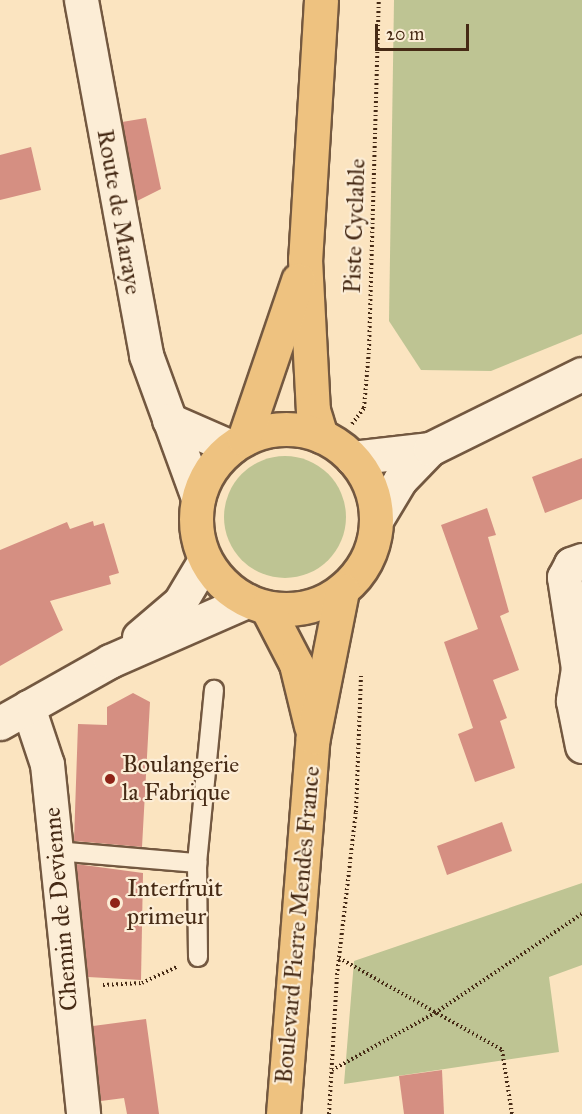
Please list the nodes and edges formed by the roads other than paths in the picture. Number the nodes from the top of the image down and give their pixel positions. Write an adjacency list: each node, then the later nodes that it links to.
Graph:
1 (81, 0): 5 (street, Route de Maraye)
2 (321, 0): 3 (main road)
3 (304, 259): 6 (main road); 7 (main road)
4 (582, 374): 8 (street)
5 (170, 420): 6 (street); 9 (street, Route de Maraye)
6 (238, 443): 7 (main road); 9 (main road)
7 (336, 446): 8 (street); 10 (main road)
8 (430, 449): 10 (street)
9 (198, 498): 11 (main road)
10 (376, 520): 13 (main road)
11 (205, 560): 14 (main road); 15 (street)
12 (582, 560): 16 (street)
13 (342, 590): 14 (main road); 19 (main road, Boulevard Pierre Mendès France)
14 (257, 604): 15 (street); 19 (main road, Boulevard Pierre Mendès France)
15 (110, 662): 18 (street)
16 (580, 667): 20 (street)
17 (214, 690): 22 (lane)
18 (14, 715): 21 (street, Chemin de Devienne)
19 (314, 737): 25 (main road, Boulevard Pierre Mendès France)
20 (582, 746)
21 (56, 851): 22 (lane); 24 (street, Chemin de Devienne)
22 (197, 863): 23 (lane)
23 (198, 957)
24 (83, 1114)
25 (283, 1114)

